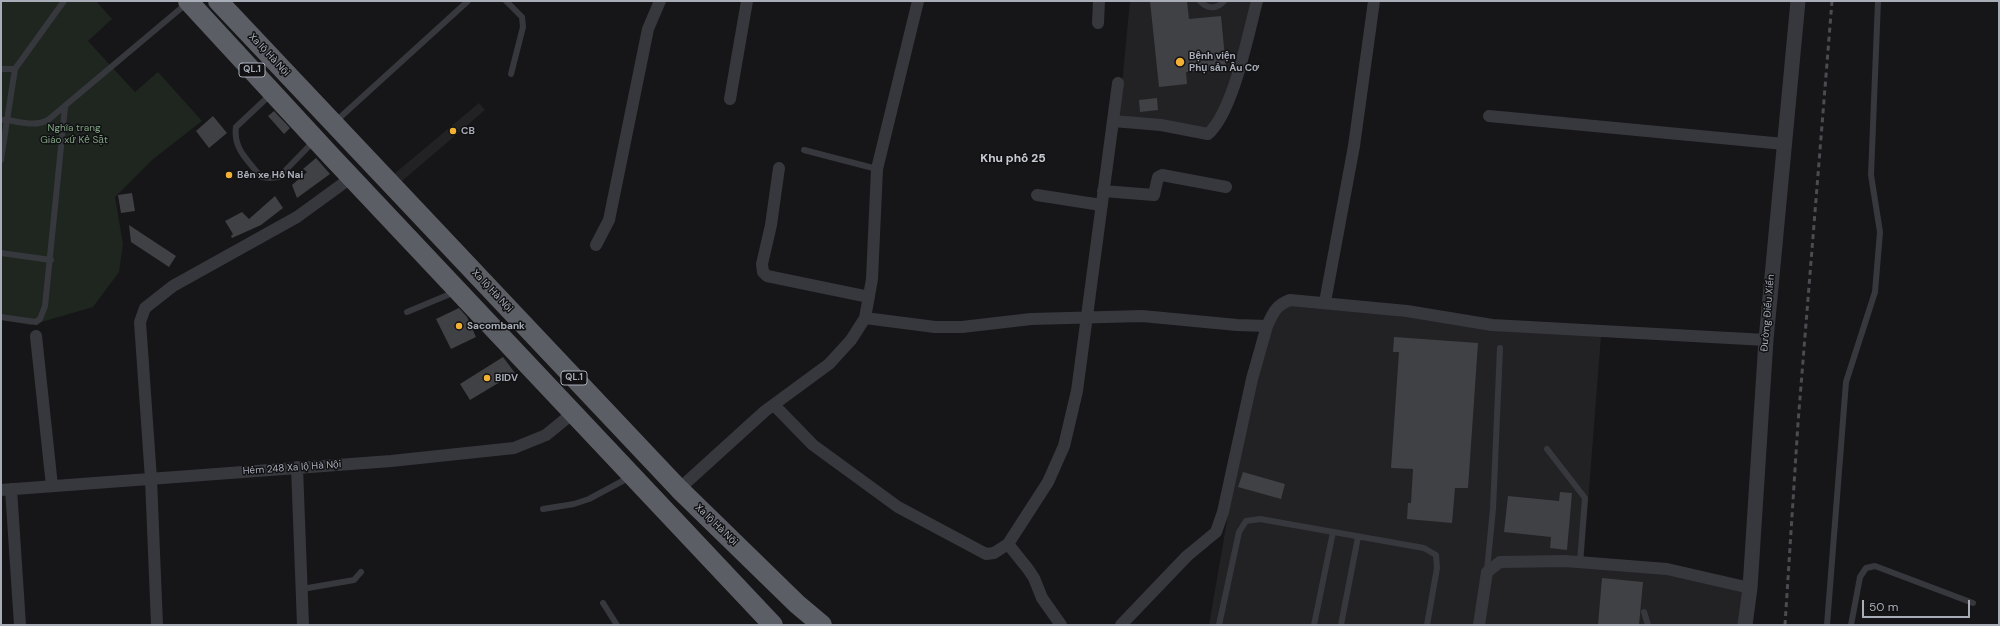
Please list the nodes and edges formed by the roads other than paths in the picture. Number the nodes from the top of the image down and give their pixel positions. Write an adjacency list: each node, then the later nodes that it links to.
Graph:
1 (64, 1): 18 (lane)
2 (188, 1): 21 (highway, QL.1); 23 (lane)
3 (218, 1): 27 (highway, Xa lộ Hà Nội / QL.1)
4 (468, 1): 27 (lane)
5 (506, 1): 19 (lane)
6 (660, 1): 40 (street)
7 (747, 1): 22 (street)
8 (918, 1): 34 (street)
9 (1099, 1): 16 (street)
10 (1200, 1): 11 (lane)
11 (1224, 1)
12 (1257, 1): 26 (street)
13 (1374, 1): 45 (street)
14 (1798, 1): 29 (street, Đường Điểu Xiển)
15 (1878, 1): 90 (lane)
16 (1098, 23)
17 (1, 69): 18 (lane)
18 (15, 69): 25 (lane)
19 (511, 74)
20 (1118, 83): 26 (street)
21 (273, 93): 28 (highway, QL.1); 28 (lane)
22 (730, 100)
23 (65, 107): 25 (lane); 42 (lane)
24 (1489, 116): 29 (street)
25 (4, 120): 31 (lane)
26 (1113, 121): 37 (street)
27 (334, 124): 28 (highway); 32 (highway, Xa lộ Hà Nội / QL.1)
28 (316, 139): 35 (highway, QL.1)
29 (1784, 144): 52 (street, Đường Điểu Xiển)
30 (804, 150): 34 (lane)
31 (1, 160)
32 (370, 162): 35 (highway); 61 (highway, Xa lộ Hà Nội / QL.1)
33 (779, 168): 44 (street)
34 (877, 169): 44 (street)
35 (352, 178): 43 (highway, QL.1); 59 (street)
36 (1226, 188): 37 (street)
37 (1103, 191): 39 (street)
38 (1038, 196): 39 (street)
39 (1101, 205): 48 (street)
40 (596, 245)
41 (1, 253): 42 (lane)
42 (51, 260): 47 (lane)
43 (458, 291): 46 (lane); 55 (highway, QL.1)
44 (869, 297): 49 (street)
45 (1325, 302): 50 (street); 52 (street)
46 (407, 312)
47 (1, 317)
48 (1086, 317): 49 (street); 50 (street); 66 (street)
49 (865, 318): 54 (street)
50 (1267, 326): 82 (street)
51 (36, 336): 60 (street)
52 (1766, 340): 70 (street, Đường Điểu Xiển)
53 (1500, 348): 69 (lane)
54 (774, 405): 61 (street); 66 (street)
55 (573, 414): 57 (street, Hẻm 248 Xa lộ Hà Nội); 58 (highway, QL.1)
56 (1547, 449): 67 (lane)
57 (297, 467): 59 (street, Hẻm 248 Xa lộ Hà Nội); 71 (street)
58 (633, 476): 63 (lane); 79 (highway, QL.1)
59 (151, 479): 60 (street, Hẻm 248 Xa lộ Hà Nội); 76 (street)
60 (52, 486): 62 (street, Hẻm 248 Xa lộ Hà Nội)
61 (679, 489): 80 (highway, Xa lộ Hà Nội / QL.1)
62 (6, 490): 75 (street)
63 (543, 509)
64 (1333, 532): 65 (lane); 83 (lane); 84 (lane)
65 (1358, 537): 85 (lane); 86 (lane)
66 (1008, 544): 81 (street)
67 (1580, 562): 69 (street); 70 (street)
68 (361, 572): 71 (lane)
69 (1487, 572): 87 (street)
70 (1750, 588): 89 (street, Đường Điểu Xiển)
71 (302, 589): 77 (street)
72 (604, 603): 78 (lane)
73 (1973, 603): 91 (lane)
74 (1644, 612): 88 (lane)
75 (20, 625)
76 (157, 625)
77 (303, 625)
78 (617, 625)
79 (773, 625)
80 (822, 625)
81 (1061, 625)
82 (1122, 625)
83 (1219, 625)
84 (1314, 625)
85 (1341, 625)
86 (1427, 625)
87 (1479, 625)
88 (1648, 625)
89 (1745, 625)
90 (1827, 625)
91 (1851, 625)

